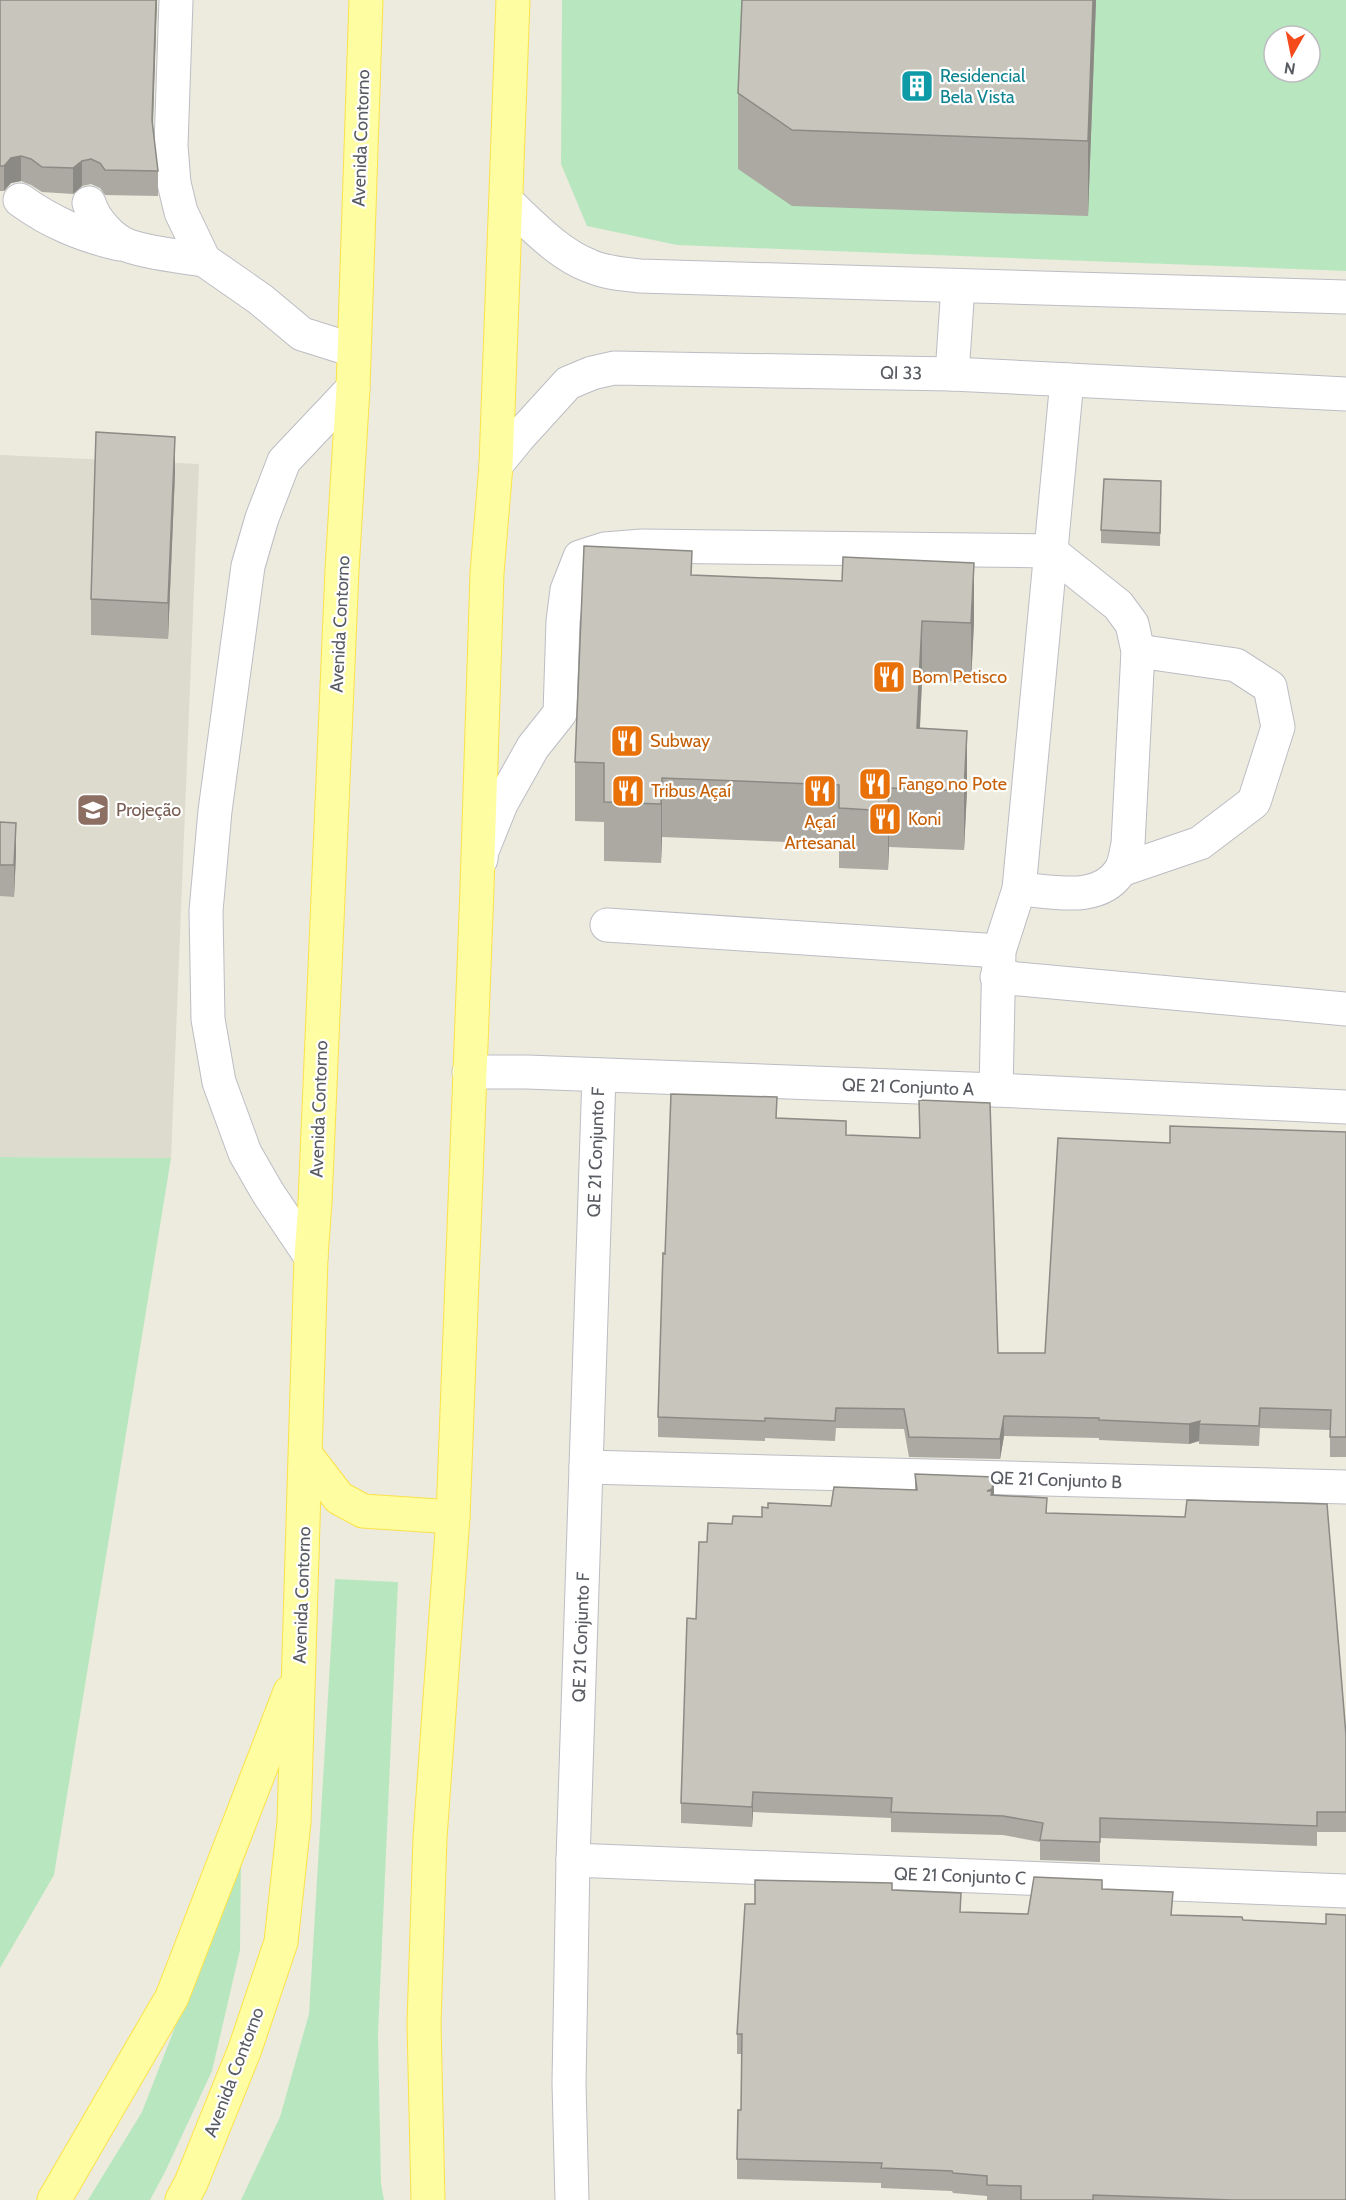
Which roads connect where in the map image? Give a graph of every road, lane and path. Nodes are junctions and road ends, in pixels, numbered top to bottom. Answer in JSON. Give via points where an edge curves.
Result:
{"nodes":[{"id":1,"x":176,"y":0,"type":"edge"},
{"id":2,"x":366,"y":0,"type":"edge"},
{"id":3,"x":513,"y":0,"type":"edge"},
{"id":4,"x":20,"y":200,"type":"dead end"},
{"id":5,"x":506,"y":201,"type":"junction"},
{"id":6,"x":89,"y":202,"type":"dead end"},
{"id":7,"x":128,"y":246,"type":"junction"},
{"id":8,"x":204,"y":260,"type":"junction"},
{"id":9,"x":957,"y":286,"type":"junction"},
{"id":10,"x":1346,"y":297,"type":"edge"},
{"id":11,"x":353,"y":350,"type":"junction"},
{"id":12,"x":952,"y":374,"type":"junction"},
{"id":13,"x":1067,"y":380,"type":"junction"},
{"id":14,"x":353,"y":388,"type":"junction"},
{"id":15,"x":1346,"y":394,"type":"edge"},
{"id":16,"x":496,"y":465,"type":"junction"},
{"id":17,"x":1050,"y":551,"type":"junction"},
{"id":18,"x":1138,"y":651,"type":"junction"},
{"id":19,"x":1121,"y":870,"type":"junction"},
{"id":20,"x":477,"y":888,"type":"junction"},
{"id":21,"x":1019,"y":889,"type":"junction"},
{"id":22,"x":607,"y":925,"type":"dead end"},
{"id":23,"x":998,"y":964,"type":"junction"},
{"id":24,"x":1346,"y":1009,"type":"edge"},
{"id":25,"x":469,"y":1072,"type":"junction"},
{"id":26,"x":599,"y":1075,"type":"junction"},
{"id":27,"x":996,"y":1090,"type":"junction"},
{"id":28,"x":1346,"y":1107,"type":"edge"},
{"id":29,"x":311,"y":1257,"type":"junction"},
{"id":30,"x":306,"y":1455,"type":"junction"},
{"id":31,"x":586,"y":1467,"type":"junction"},
{"id":32,"x":1346,"y":1488,"type":"edge"},
{"id":33,"x":453,"y":1517,"type":"junction"},
{"id":34,"x":300,"y":1668,"type":"junction"},
{"id":35,"x":573,"y":1860,"type":"junction"},
{"id":36,"x":1346,"y":1892,"type":"edge"},
{"id":37,"x":54,"y":2200,"type":"edge"},
{"id":38,"x":182,"y":2200,"type":"edge"},
{"id":39,"x":428,"y":2200,"type":"edge"},
{"id":40,"x":572,"y":2200,"type":"edge"}],
"edges":[{"from":1,"to":8,"type":"street","via":[[171,146],[174,183],[182,212]]},
{"from":2,"to":11,"type":"main road","name":"Avenida Contorno"},
{"from":3,"to":5,"type":"main road"},
{"from":4,"to":7,"type":"street","via":[[48,220]]},
{"from":5,"to":9,"type":"street","via":[[562,250],[588,266],[609,272]]},
{"from":5,"to":16,"type":"main road"},
{"from":6,"to":7,"type":"street","via":[[100,226]]},
{"from":7,"to":8,"type":"street"},
{"from":8,"to":11,"type":"street","via":[[302,334]]},
{"from":9,"to":10,"type":"street"},
{"from":9,"to":12,"type":"street"},
{"from":11,"to":14,"type":"main road","name":"Avenida Contorno"},
{"from":12,"to":13,"type":"street","name":"QI 33"},
{"from":12,"to":16,"type":"street","name":"QI 33","via":[[640,368],[592,372],[568,383]]},
{"from":13,"to":15,"type":"street","name":"QI 33"},
{"from":13,"to":17,"type":"street"},
{"from":14,"to":29,"type":"main road","name":"Avenida Contorno"},
{"from":14,"to":29,"type":"street","via":[[284,461],[248,566],[215,811],[206,910],[208,1018],[219,1082],[245,1153]]},
{"from":16,"to":20,"type":"main road","via":[[487,573]]},
{"from":17,"to":18,"type":"street","via":[[1118,605],[1132,624]]},
{"from":17,"to":20,"type":"street","via":[[642,546],[605,549],[580,557],[567,590],[563,621],[560,713],[533,747],[501,804],[482,851]]},
{"from":17,"to":21,"type":"street"},
{"from":18,"to":19,"type":"street","via":[[1128,844]]},
{"from":18,"to":19,"type":"street","via":[[1236,665],[1270,687],[1278,727],[1254,802],[1200,843]]},
{"from":19,"to":21,"type":"street","via":[[1108,885],[1086,893]]},
{"from":20,"to":25,"type":"main road"},
{"from":21,"to":23,"type":"street"},
{"from":22,"to":23,"type":"street"},
{"from":23,"to":24,"type":"street"},
{"from":23,"to":27,"type":"street"},
{"from":25,"to":26,"type":"street","name":"QE 21 Conjunto A"},
{"from":25,"to":33,"type":"main road"},
{"from":26,"to":27,"type":"street","name":"QE 21 Conjunto A"},
{"from":26,"to":31,"type":"street","name":"QE 21 Conjunto F"},
{"from":27,"to":28,"type":"street","name":"QE 21 Conjunto A"},
{"from":29,"to":30,"type":"main road","name":"Avenida Contorno"},
{"from":30,"to":33,"type":"main road","via":[[339,1498],[363,1511]]},
{"from":30,"to":34,"type":"main road","name":"Avenida Contorno"},
{"from":31,"to":32,"type":"street","name":"QE 21 Conjunto B"},
{"from":31,"to":35,"type":"street","name":"QE 21 Conjunto F"},
{"from":33,"to":39,"type":"main road","via":[[430,1838],[424,2022]]},
{"from":34,"to":37,"type":"main road","via":[[172,1997]]},
{"from":34,"to":38,"type":"main road","name":"Avenida Contorno","via":[[294,1822],[281,1942],[245,2049]]},
{"from":35,"to":36,"type":"street","name":"QE 21 Conjunto C"},
{"from":35,"to":40,"type":"street","name":"QE 21 Conjunto F","via":[[569,2083]]}]}
